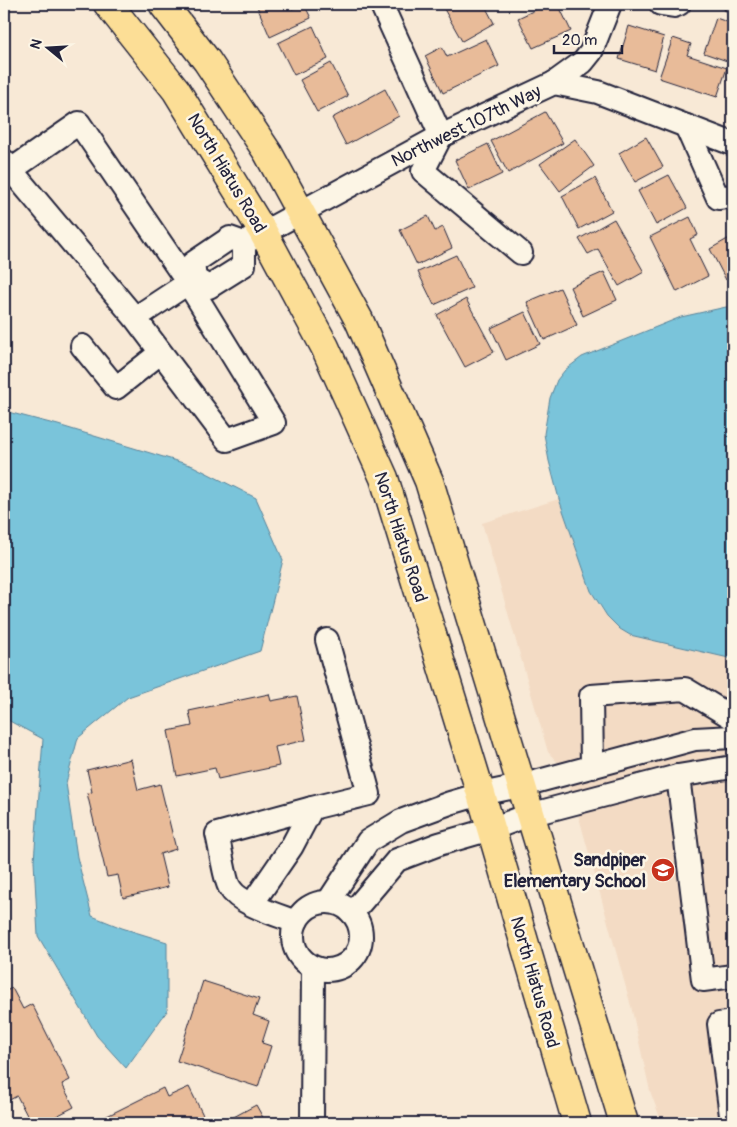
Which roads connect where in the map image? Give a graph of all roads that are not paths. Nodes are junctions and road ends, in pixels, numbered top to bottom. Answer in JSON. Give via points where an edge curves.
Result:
{"nodes":[{"id":1,"x":108,"y":4,"type":"edge"},
{"id":2,"x":163,"y":4,"type":"edge"},
{"id":3,"x":610,"y":4,"type":"edge"},
{"id":4,"x":661,"y":4,"type":"edge"},
{"id":5,"x":679,"y":4,"type":"edge"},
{"id":6,"x":383,"y":8,"type":"dead end"},
{"id":7,"x":554,"y":83,"type":"junction"},
{"id":8,"x":686,"y":126,"type":"junction"},
{"id":9,"x":441,"y":136,"type":"junction"},
{"id":10,"x":733,"y":144,"type":"edge"},
{"id":11,"x":8,"y":166,"type":"edge"},
{"id":12,"x":733,"y":196,"type":"edge"},
{"id":13,"x":300,"y":212,"type":"junction"},
{"id":14,"x":254,"y":237,"type":"junction"},
{"id":15,"x":521,"y":253,"type":"dead end"},
{"id":16,"x":192,"y":281,"type":"junction"},
{"id":17,"x":135,"y":318,"type":"junction"},
{"id":18,"x":82,"y":346,"type":"dead end"},
{"id":19,"x":160,"y":353,"type":"junction"},
{"id":20,"x":327,"y":640,"type":"dead end"},
{"id":21,"x":733,"y":718,"type":"edge"},
{"id":22,"x":733,"y":737,"type":"edge"},
{"id":23,"x":592,"y":767,"type":"junction"},
{"id":24,"x":733,"y":767,"type":"edge"},
{"id":25,"x":678,"y":776,"type":"junction"},
{"id":26,"x":520,"y":786,"type":"junction"},
{"id":27,"x":481,"y":794,"type":"junction"},
{"id":28,"x":312,"y":808,"type":"junction"},
{"id":29,"x":529,"y":814,"type":"junction"},
{"id":30,"x":490,"y":829,"type":"junction"},
{"id":31,"x":368,"y":841,"type":"junction"},
{"id":32,"x":388,"y":870,"type":"junction"},
{"id":33,"x":328,"y":902,"type":"junction"},
{"id":34,"x":252,"y":904,"type":"junction"},
{"id":35,"x":352,"y":913,"type":"junction"},
{"id":36,"x":296,"y":922,"type":"junction"},
{"id":37,"x":313,"y":968,"type":"junction"},
{"id":38,"x":733,"y":976,"type":"edge"},
{"id":39,"x":733,"y":1022,"type":"edge"},
{"id":40,"x":312,"y":1123,"type":"edge"},
{"id":41,"x":577,"y":1123,"type":"edge"},
{"id":42,"x":624,"y":1123,"type":"edge"},
{"id":43,"x":732,"y":1123,"type":"edge"}],
"edges":[{"from":1,"to":14,"type":"main road","name":"North Hiatus Road","via":[[176,90]]},
{"from":2,"to":13,"type":"main road","via":[[207,61],[268,153]]},
{"from":3,"to":7,"type":"street","via":[[591,52],[583,62]]},
{"from":4,"to":5,"type":"street"},
{"from":6,"to":9,"type":"street"},
{"from":7,"to":8,"type":"street","name":"Northwest 107th Way","via":[[598,92]]},
{"from":7,"to":9,"type":"street","name":"Northwest 107th Way"},
{"from":8,"to":10,"type":"street","name":"Northwest 107th Way"},
{"from":8,"to":12,"type":"street","via":[[718,198]]},
{"from":9,"to":13,"type":"street","name":"Northwest 107th Way"},
{"from":9,"to":15,"type":"street","via":[[423,171]]},
{"from":11,"to":16,"type":"street","via":[[79,122]]},
{"from":11,"to":17,"type":"street"},
{"from":13,"to":14,"type":"street","name":"Northwest 107th Way"},
{"from":13,"to":26,"type":"main road","via":[[359,320],[429,481]]},
{"from":14,"to":16,"type":"street","via":[[230,238],[193,263]]},
{"from":14,"to":16,"type":"street","via":[[244,265],[209,287]]},
{"from":14,"to":27,"type":"main road","name":"North Hiatus Road","via":[[325,347],[384,478]]},
{"from":16,"to":17,"type":"street"},
{"from":16,"to":19,"type":"street","via":[[274,423],[227,440]]},
{"from":17,"to":19,"type":"street"},
{"from":18,"to":19,"type":"street","via":[[116,388]]},
{"from":20,"to":28,"type":"street","via":[[369,794]]},
{"from":21,"to":23,"type":"street","via":[[685,689],[591,696]]},
{"from":22,"to":23,"type":"street","via":[[695,740]]},
{"from":23,"to":26,"type":"street"},
{"from":24,"to":25,"type":"street"},
{"from":25,"to":29,"type":"street"},
{"from":25,"to":38,"type":"street","via":[[703,980]]},
{"from":26,"to":27,"type":"street"},
{"from":26,"to":29,"type":"main road"},
{"from":27,"to":30,"type":"main road","name":"North Hiatus Road"},
{"from":27,"to":31,"type":"street","via":[[401,821]]},
{"from":28,"to":34,"type":"street","via":[[292,846]]},
{"from":28,"to":34,"type":"street","via":[[217,834],[229,888],[239,899]]},
{"from":29,"to":30,"type":"street"},
{"from":29,"to":42,"type":"main road"},
{"from":30,"to":32,"type":"street","via":[[397,860]]},
{"from":30,"to":41,"type":"main road","name":"North Hiatus Road"},
{"from":31,"to":32,"type":"street"},
{"from":31,"to":33,"type":"street"},
{"from":32,"to":35,"type":"street"},
{"from":33,"to":35,"type":"street","via":[[341,905]]},
{"from":33,"to":36,"type":"street","via":[[315,904],[303,911]]},
{"from":34,"to":36,"type":"street"},
{"from":35,"to":37,"type":"street","via":[[359,924],[358,950],[339,968]]},
{"from":36,"to":37,"type":"street","via":[[293,935],[295,949]]},
{"from":37,"to":40,"type":"street"},
{"from":39,"to":43,"type":"street","via":[[719,1024]]}]}
